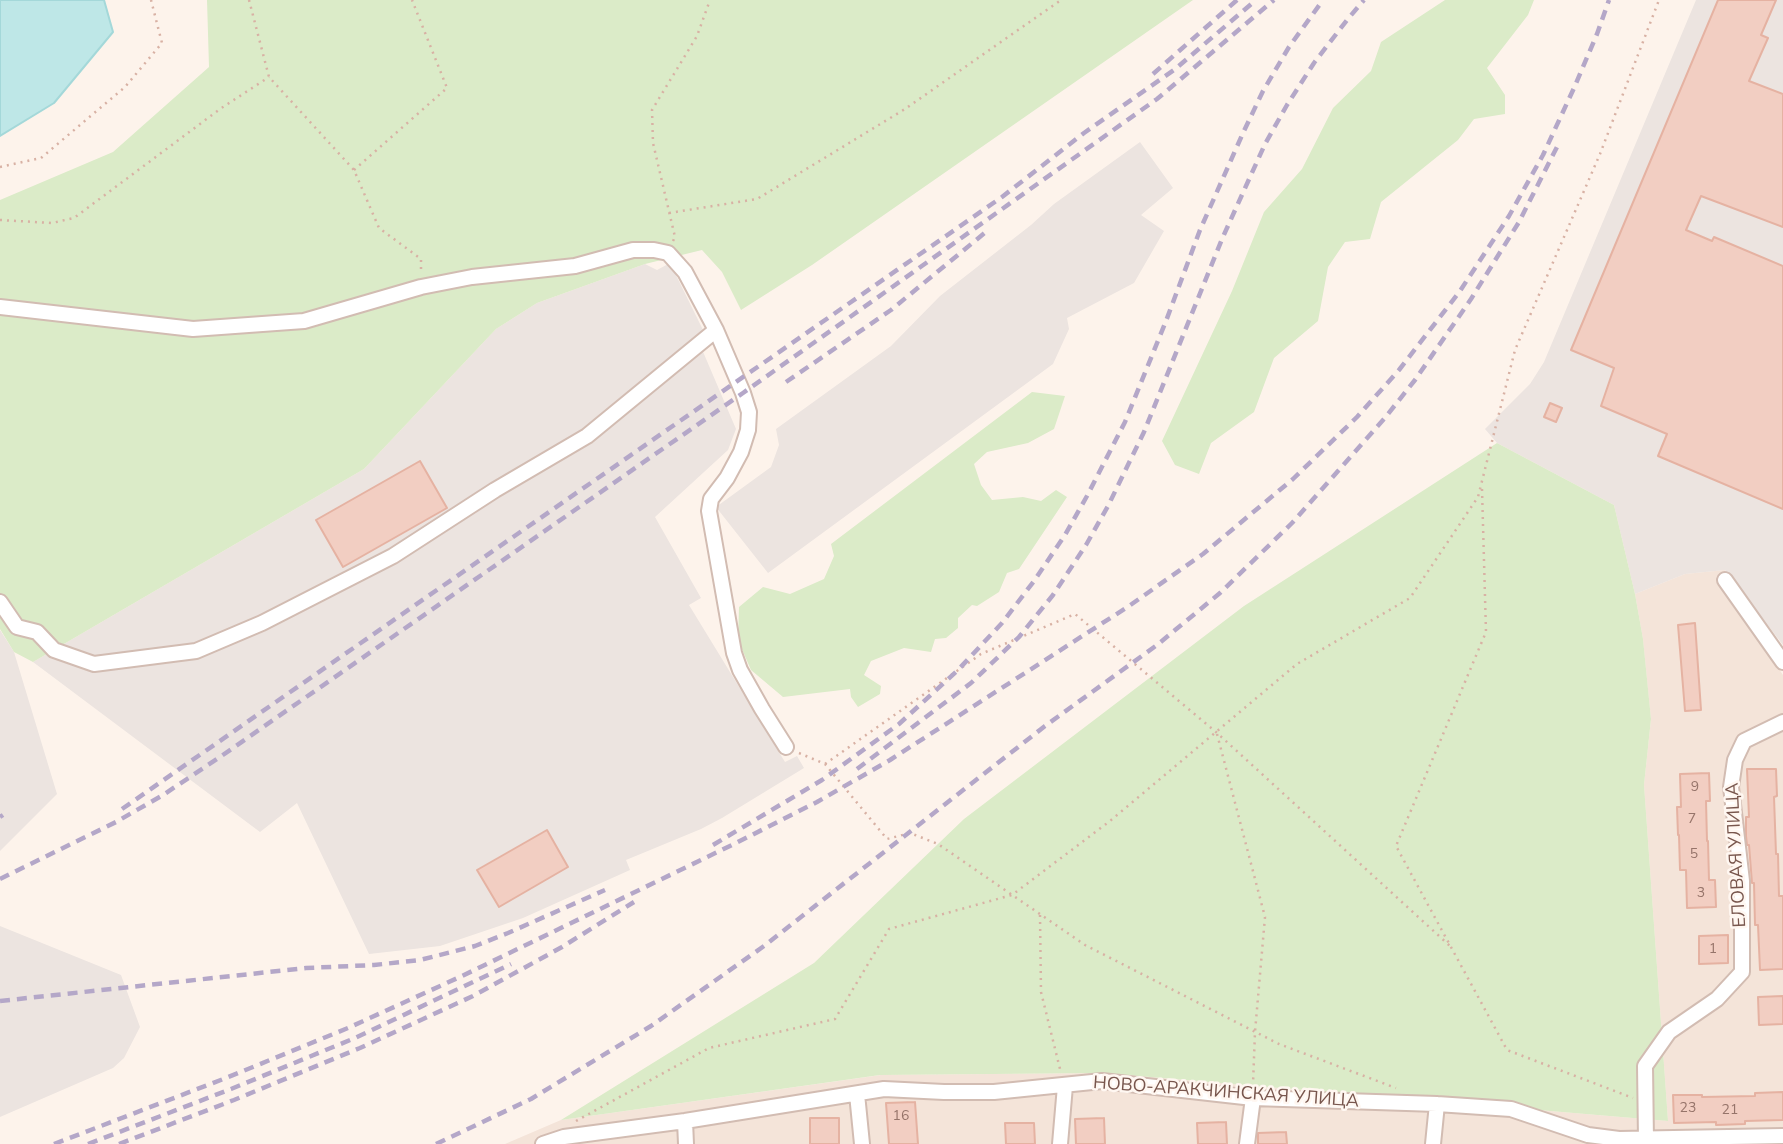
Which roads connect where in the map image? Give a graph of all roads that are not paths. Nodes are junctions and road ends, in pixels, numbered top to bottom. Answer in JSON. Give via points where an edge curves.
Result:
{"nodes":[{"id":1,"x":0,"y":307,"type":"edge"},
{"id":2,"x":716,"y":330,"type":"junction"},
{"id":3,"x":1725,"y":580,"type":"dead end"},
{"id":4,"x":0,"y":602,"type":"edge"},
{"id":5,"x":1783,"y":662,"type":"edge"},
{"id":6,"x":1783,"y":722,"type":"edge"},
{"id":7,"x":786,"y":747,"type":"road end"},
{"id":8,"x":1065,"y":1086,"type":"junction"},
{"id":9,"x":857,"y":1094,"type":"junction"},
{"id":10,"x":1253,"y":1098,"type":"junction"},
{"id":11,"x":1437,"y":1104,"type":"junction"},
{"id":12,"x":685,"y":1121,"type":"junction"},
{"id":13,"x":1783,"y":1136,"type":"edge"},
{"id":14,"x":1646,"y":1140,"type":"junction"},
{"id":15,"x":1619,"y":1142,"type":"edge"},
{"id":16,"x":543,"y":1144,"type":"edge"},
{"id":17,"x":686,"y":1144,"type":"edge"},
{"id":18,"x":862,"y":1144,"type":"edge"},
{"id":19,"x":1060,"y":1144,"type":"edge"},
{"id":20,"x":1247,"y":1144,"type":"edge"},
{"id":21,"x":1433,"y":1144,"type":"edge"}],
"edges":[{"from":1,"to":2,"type":"street","via":[[193,329],[304,321],[421,287],[654,250],[668,253],[685,272]]},
{"from":2,"to":4,"type":"street","via":[[587,436],[393,556],[196,651],[94,664],[54,650],[37,632],[17,627]]},
{"from":2,"to":7,"type":"street","via":[[749,412],[741,452],[711,499],[709,511],[723,596],[740,670]]},
{"from":3,"to":5,"type":"street"},
{"from":6,"to":14,"type":"street","name":"ЕЛОВАЯ УЛИЦА","via":[[1744,741],[1735,760],[1731,787],[1742,881],[1742,972],[1717,999],[1669,1032],[1645,1066]]},
{"from":8,"to":9,"type":"street","name":"НОВО-АРАКЧИНСКАЯ УЛИЦА","via":[[994,1092],[884,1089]]},
{"from":8,"to":10,"type":"street","name":"НОВО-АРАКЧИНСКАЯ УЛИЦА","via":[[1102,1082]]},
{"from":8,"to":19,"type":"street"},
{"from":9,"to":12,"type":"street","name":"НОВО-АРАКЧИНСКАЯ УЛИЦА"},
{"from":9,"to":18,"type":"street"},
{"from":10,"to":11,"type":"street","name":"НОВО-АРАКЧИНСКАЯ УЛИЦА"},
{"from":10,"to":20,"type":"street"},
{"from":11,"to":15,"type":"street","name":"НОВО-АРАКЧИНСКАЯ УЛИЦА","via":[[1510,1109]]},
{"from":11,"to":21,"type":"street"},
{"from":12,"to":16,"type":"street","name":"НОВО-АРАКЧИНСКАЯ УЛИЦА"},
{"from":12,"to":17,"type":"street"},
{"from":13,"to":14,"type":"street","name":"НОВО-АРАКЧИНСКАЯ УЛИЦА"},
{"from":14,"to":15,"type":"street","name":"НОВО-АРАКЧИНСКАЯ УЛИЦА"}]}
